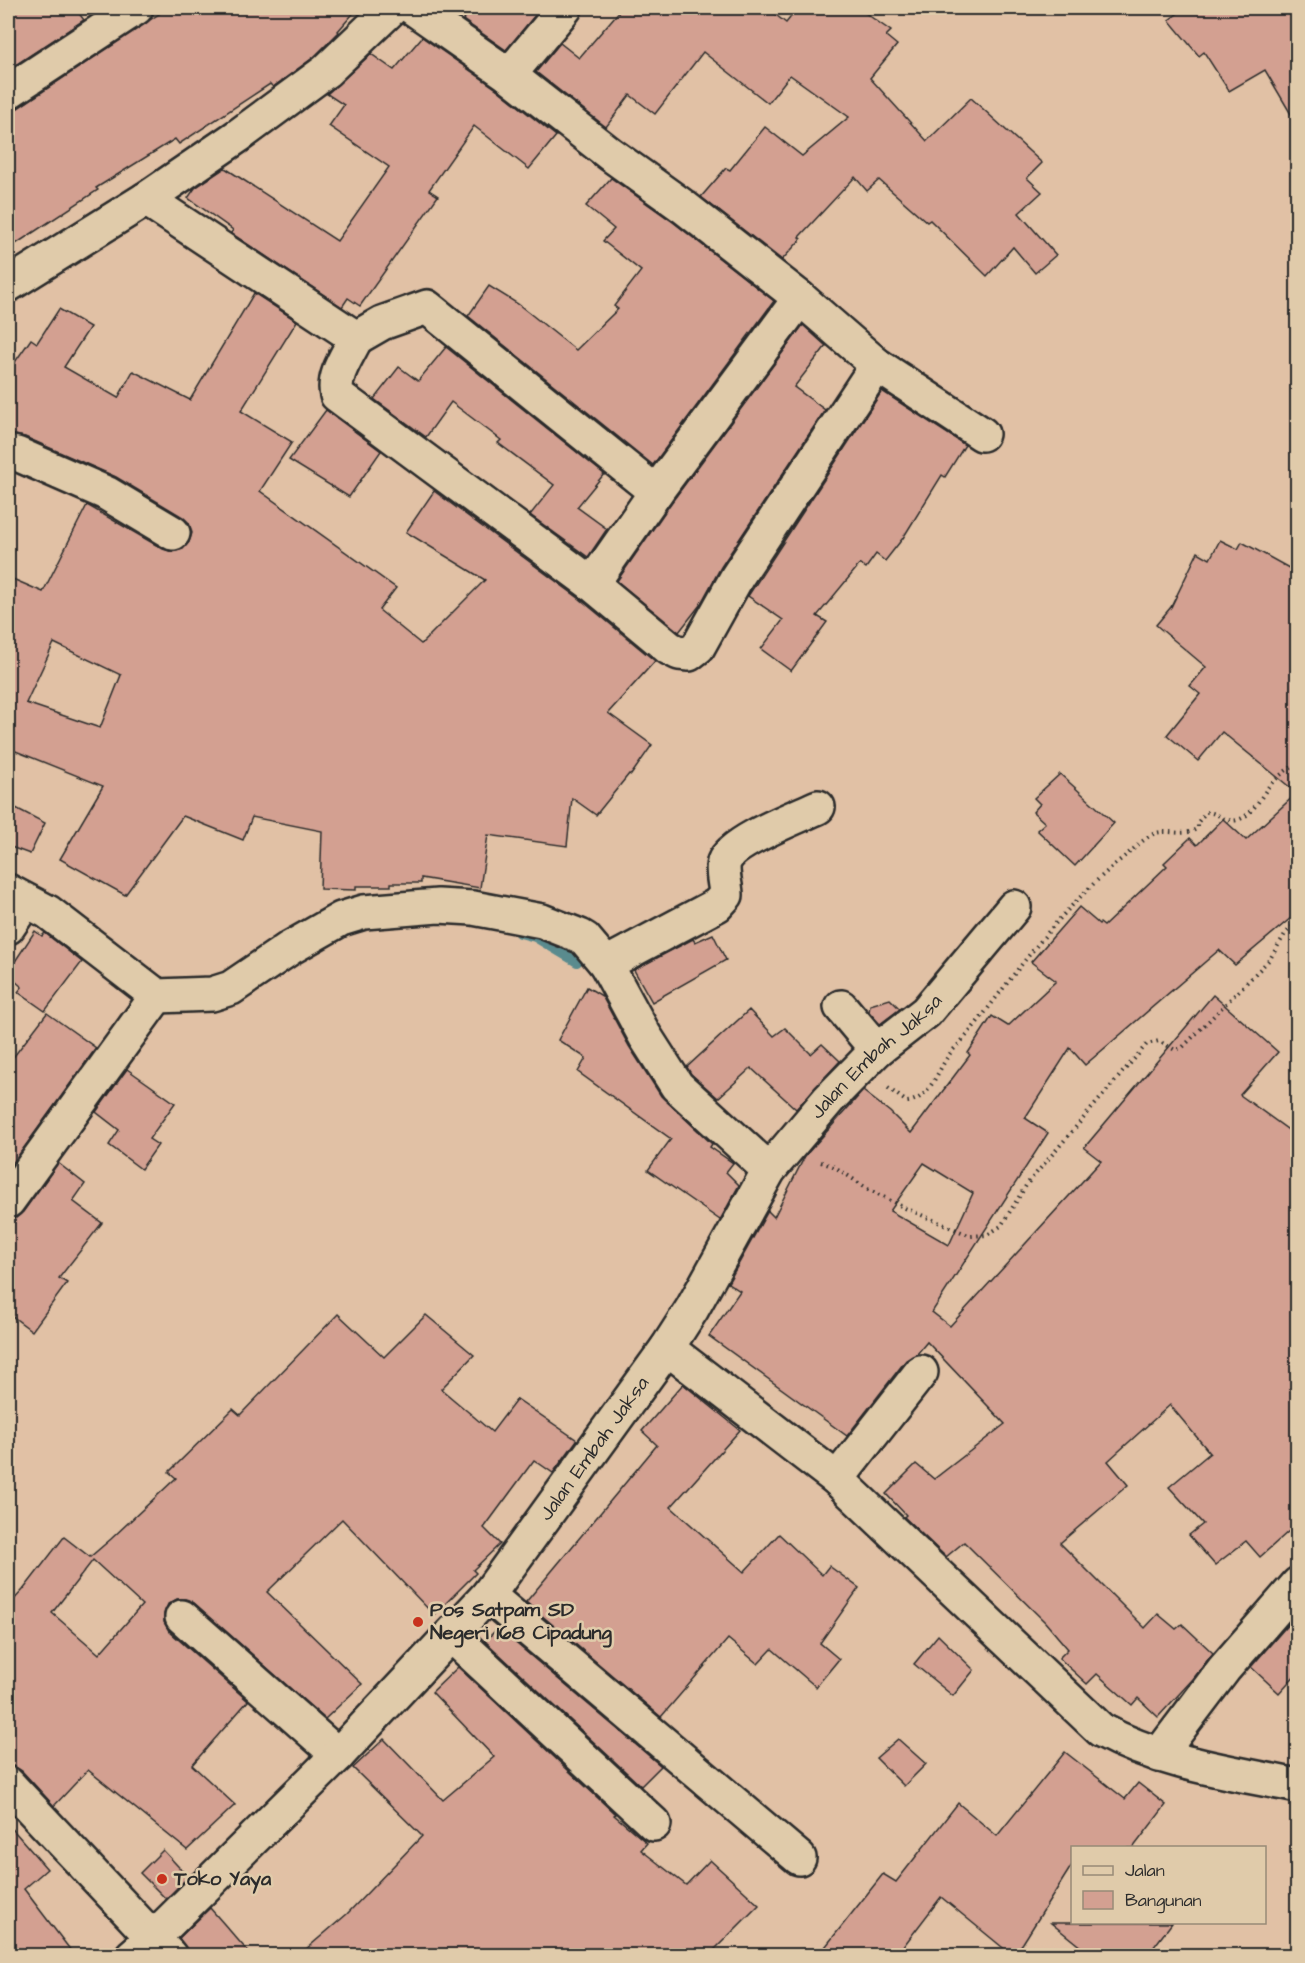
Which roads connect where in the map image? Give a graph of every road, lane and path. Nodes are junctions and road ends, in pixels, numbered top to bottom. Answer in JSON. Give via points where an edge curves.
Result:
{"nodes":[{"id":1,"x":136,"y":8,"type":"edge"},
{"id":2,"x":392,"y":8,"type":"edge"},
{"id":3,"x":413,"y":8,"type":"edge"},
{"id":4,"x":565,"y":8,"type":"edge"},
{"id":5,"x":509,"y":75,"type":"junction"},
{"id":6,"x":8,"y":92,"type":"edge"},
{"id":7,"x":146,"y":200,"type":"junction"},
{"id":8,"x":8,"y":285,"type":"edge"},
{"id":9,"x":800,"y":298,"type":"junction"},
{"id":10,"x":356,"y":338,"type":"junction"},
{"id":11,"x":878,"y":365,"type":"junction"},
{"id":12,"x":982,"y":434,"type":"dead end"},
{"id":13,"x":8,"y":452,"type":"edge"},
{"id":14,"x":656,"y":492,"type":"junction"},
{"id":15,"x":173,"y":533,"type":"dead end"},
{"id":16,"x":592,"y":584,"type":"junction"},
{"id":17,"x":1298,"y":762,"type":"edge"},
{"id":18,"x":818,"y":807,"type":"dead end"},
{"id":19,"x":14,"y":906,"type":"edge"},
{"id":20,"x":1014,"y":907,"type":"dead end"},
{"id":21,"x":1298,"y":921,"type":"edge"},
{"id":22,"x":606,"y":964,"type":"junction"},
{"id":23,"x":157,"y":996,"type":"junction"},
{"id":24,"x":841,"y":1007,"type":"dead end"},
{"id":25,"x":867,"y":1060,"type":"junction"},
{"id":26,"x":778,"y":1159,"type":"junction"},
{"id":27,"x":8,"y":1201,"type":"edge"},
{"id":28,"x":667,"y":1348,"type":"junction"},
{"id":29,"x":921,"y":1372,"type":"dead end"},
{"id":30,"x":837,"y":1479,"type":"junction"},
{"id":31,"x":1298,"y":1584,"type":"edge"},
{"id":32,"x":488,"y":1595,"type":"junction"},
{"id":33,"x":182,"y":1617,"type":"dead end"},
{"id":34,"x":451,"y":1635,"type":"junction"},
{"id":35,"x":338,"y":1755,"type":"junction"},
{"id":36,"x":1159,"y":1755,"type":"junction"},
{"id":37,"x":8,"y":1784,"type":"edge"},
{"id":38,"x":1298,"y":1786,"type":"edge"},
{"id":39,"x":654,"y":1824,"type":"dead end"},
{"id":40,"x":799,"y":1858,"type":"dead end"},
{"id":41,"x":152,"y":1949,"type":"edge"}],
"edges":[{"from":1,"to":6,"type":"street"},
{"from":2,"to":7,"type":"street","via":[[326,71]]},
{"from":3,"to":5,"type":"street"},
{"from":4,"to":5,"type":"street"},
{"from":5,"to":9,"type":"street"},
{"from":7,"to":8,"type":"street"},
{"from":7,"to":10,"type":"street"},
{"from":9,"to":11,"type":"street"},
{"from":9,"to":14,"type":"street"},
{"from":10,"to":14,"type":"street","via":[[382,323],[427,307]]},
{"from":10,"to":16,"type":"street","via":[[337,378],[337,395]]},
{"from":11,"to":12,"type":"street"},
{"from":11,"to":16,"type":"street","via":[[690,654],[669,648]]},
{"from":13,"to":15,"type":"street","via":[[106,493]]},
{"from":14,"to":16,"type":"street"},
{"from":17,"to":25,"type":"path","via":[[1270,785],[1244,817],[1230,820],[1206,812],[1198,828],[1184,834],[1151,835],[1101,875],[1069,907],[948,1055],[920,1098],[907,1102],[894,1095]]},
{"from":18,"to":22,"type":"street","via":[[751,838],[729,854],[723,866],[726,896],[717,904]]},
{"from":19,"to":23,"type":"street","via":[[48,912]]},
{"from":20,"to":25,"type":"street","name":"Jalan Embah Jaksa","via":[[926,1012]]},
{"from":21,"to":26,"type":"path","via":[[1270,959],[1182,1048],[1175,1050],[1159,1041],[1147,1044],[1027,1184],[1001,1226],[987,1235],[971,1236],[905,1208],[835,1167]]},
{"from":22,"to":23,"type":"street","via":[[580,936],[557,926],[473,908],[438,906],[364,912],[341,919],[231,988],[212,994]]},
{"from":22,"to":26,"type":"street","via":[[677,1086]]},
{"from":23,"to":27,"type":"street"},
{"from":24,"to":25,"type":"street"},
{"from":25,"to":26,"type":"street","name":"Jalan Embah Jaksa"},
{"from":26,"to":28,"type":"street","name":"Jalan Embah Jaksa"},
{"from":28,"to":30,"type":"street"},
{"from":28,"to":32,"type":"street","name":"Jalan Embah Jaksa"},
{"from":29,"to":30,"type":"street"},
{"from":30,"to":36,"type":"street","via":[[1095,1725]]},
{"from":31,"to":36,"type":"street","via":[[1224,1669]]},
{"from":32,"to":34,"type":"street","name":"Jalan Embah Jaksa"},
{"from":32,"to":40,"type":"street"},
{"from":33,"to":35,"type":"street"},
{"from":34,"to":35,"type":"street","name":"Jalan Embah Jaksa"},
{"from":34,"to":39,"type":"street"},
{"from":35,"to":41,"type":"street","name":"Jalan Embah Jaksa"},
{"from":36,"to":38,"type":"street"},
{"from":37,"to":41,"type":"street"}]}
